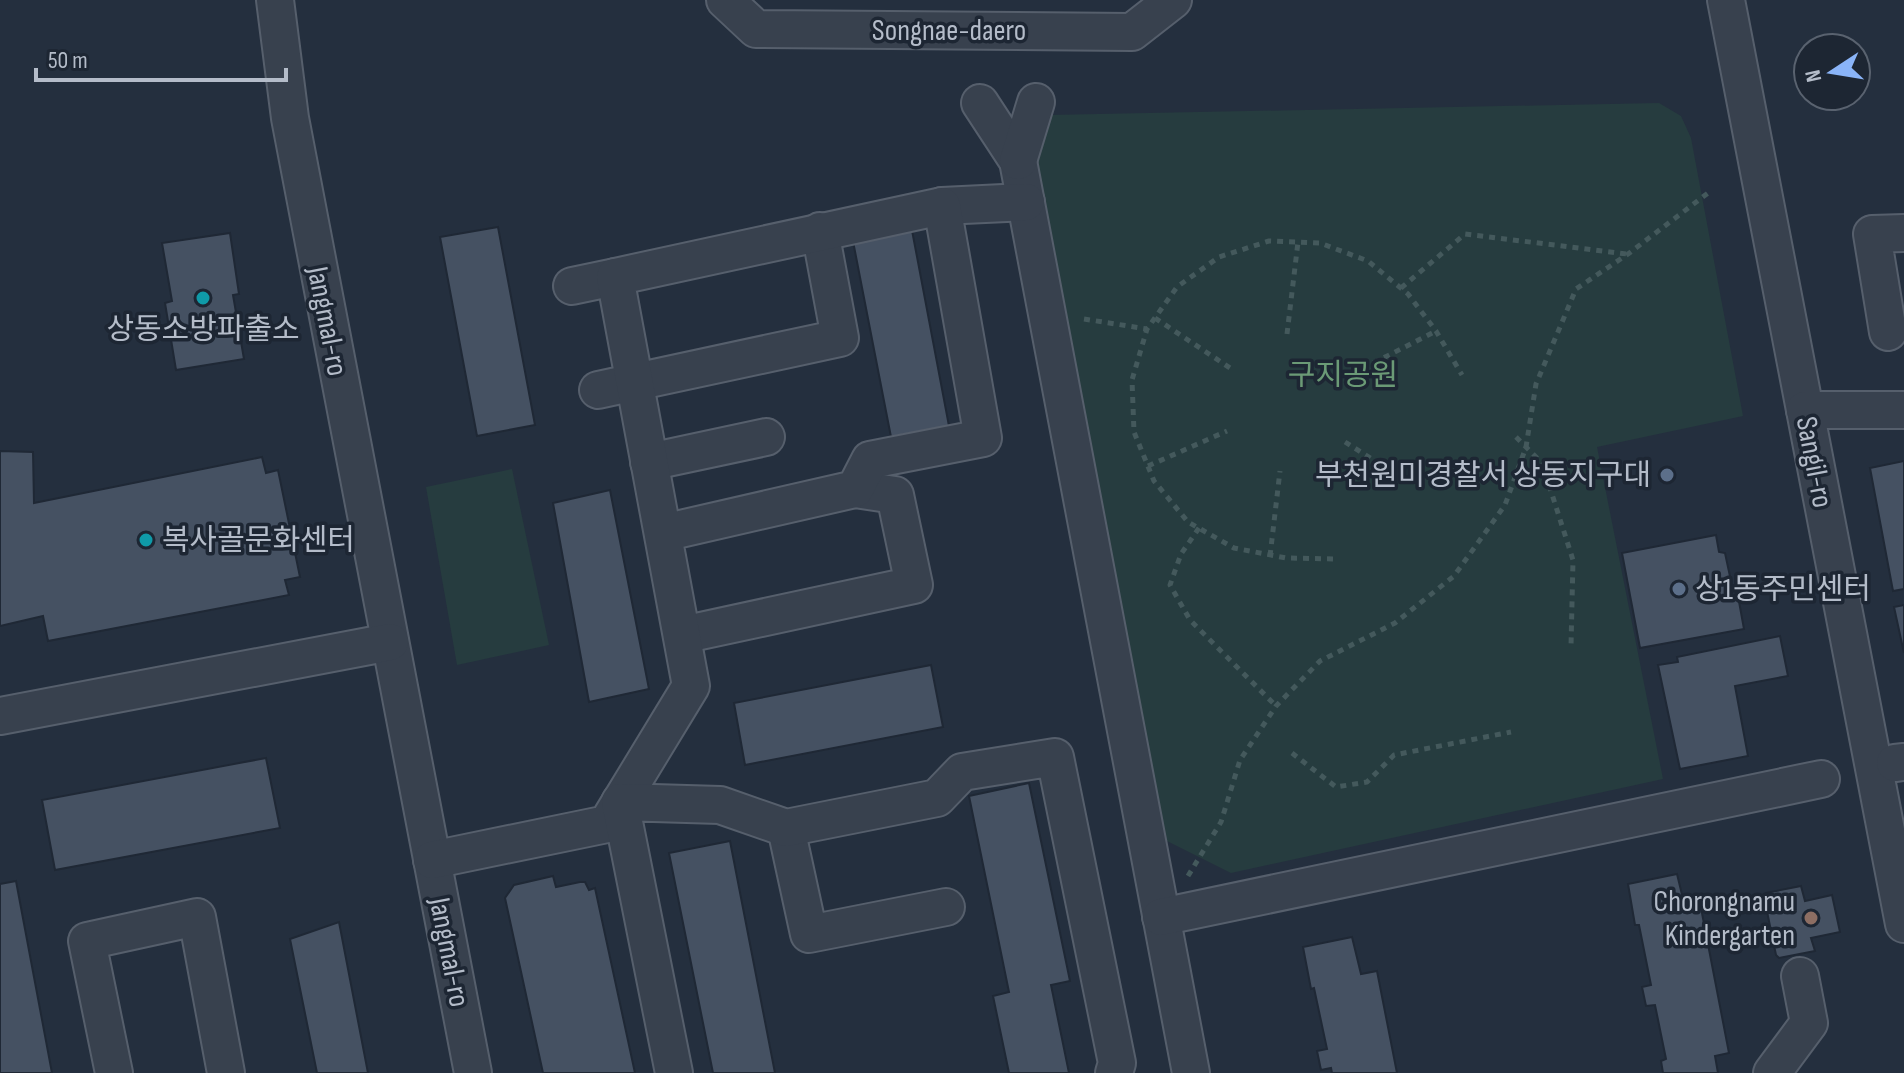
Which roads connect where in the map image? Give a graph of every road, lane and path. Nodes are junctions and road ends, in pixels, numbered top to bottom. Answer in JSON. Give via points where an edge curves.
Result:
{"nodes":[{"id":1,"x":275,"y":0,"type":"edge"},
{"id":2,"x":725,"y":0,"type":"edge"},
{"id":3,"x":1173,"y":0,"type":"edge"},
{"id":4,"x":1726,"y":0,"type":"edge"},
{"id":5,"x":1036,"y":102,"type":"dead end"},
{"id":6,"x":980,"y":103,"type":"dead end"},
{"id":7,"x":1018,"y":161,"type":"junction"},
{"id":8,"x":1708,"y":193,"type":"dead end"},
{"id":9,"x":1026,"y":202,"type":"junction"},
{"id":10,"x":942,"y":206,"type":"junction"},
{"id":11,"x":820,"y":231,"type":"junction"},
{"id":12,"x":1904,"y":233,"type":"edge"},
{"id":13,"x":1298,"y":242,"type":"junction"},
{"id":14,"x":1628,"y":254,"type":"junction"},
{"id":15,"x":615,"y":277,"type":"junction"},
{"id":16,"x":572,"y":286,"type":"dead end"},
{"id":17,"x":1401,"y":288,"type":"junction"},
{"id":18,"x":1047,"y":314,"type":"junction"},
{"id":19,"x":1155,"y":318,"type":"junction"},
{"id":20,"x":1147,"y":329,"type":"junction"},
{"id":21,"x":1436,"y":331,"type":"junction"},
{"id":22,"x":1888,"y":332,"type":"dead end"},
{"id":23,"x":1287,"y":334,"type":"dead end"},
{"id":24,"x":1230,"y":368,"type":"dead end"},
{"id":25,"x":1352,"y":374,"type":"dead end"},
{"id":26,"x":1462,"y":375,"type":"dead end"},
{"id":27,"x":635,"y":382,"type":"junction"},
{"id":28,"x":598,"y":390,"type":"dead end"},
{"id":29,"x":1805,"y":410,"type":"junction"},
{"id":30,"x":1904,"y":410,"type":"edge"},
{"id":31,"x":1227,"y":431,"type":"dead end"},
{"id":32,"x":766,"y":437,"type":"dead end"},
{"id":33,"x":1516,"y":437,"type":"dead end"},
{"id":34,"x":1345,"y":442,"type":"dead end"},
{"id":35,"x":1526,"y":447,"type":"junction"},
{"id":36,"x":649,"y":462,"type":"junction"},
{"id":37,"x":1148,"y":466,"type":"junction"},
{"id":38,"x":1280,"y":471,"type":"dead end"},
{"id":39,"x":1391,"y":471,"type":"dead end"},
{"id":40,"x":855,"y":489,"type":"junction"},
{"id":41,"x":1199,"y":528,"type":"junction"},
{"id":42,"x":663,"y":533,"type":"junction"},
{"id":43,"x":1270,"y":556,"type":"junction"},
{"id":44,"x":1333,"y":559,"type":"dead end"},
{"id":45,"x":682,"y":635,"type":"junction"},
{"id":46,"x":390,"y":642,"type":"junction"},
{"id":47,"x":1571,"y":646,"type":"dead end"},
{"id":48,"x":1276,"y":706,"type":"junction"},
{"id":49,"x":0,"y":716,"type":"edge"},
{"id":50,"x":1511,"y":732,"type":"dead end"},
{"id":51,"x":1292,"y":753,"type":"dead end"},
{"id":52,"x":1821,"y":779,"type":"dead end"},
{"id":53,"x":620,"y":802,"type":"junction"},
{"id":54,"x":786,"y":828,"type":"junction"},
{"id":55,"x":432,"y":860,"type":"junction"},
{"id":56,"x":1193,"y":868,"type":"dead end"},
{"id":57,"x":946,"y":907,"type":"dead end"},
{"id":58,"x":1161,"y":917,"type":"junction"},
{"id":59,"x":1904,"y":924,"type":"edge"},
{"id":60,"x":1800,"y":976,"type":"dead end"},
{"id":61,"x":114,"y":1073,"type":"edge"},
{"id":62,"x":226,"y":1073,"type":"edge"},
{"id":63,"x":473,"y":1073,"type":"edge"},
{"id":64,"x":674,"y":1073,"type":"edge"},
{"id":65,"x":1114,"y":1073,"type":"edge"},
{"id":66,"x":1191,"y":1073,"type":"edge"},
{"id":67,"x":1772,"y":1073,"type":"edge"}],
"edges":[{"from":1,"to":46,"type":"street","name":"Jangmal-ro","via":[[290,118]]},
{"from":2,"to":3,"type":"street","name":"Songnae-daero","via":[[756,29],[1132,32]]},
{"from":4,"to":29,"type":"street","name":"Sangil-ro"},
{"from":5,"to":7,"type":"street"},
{"from":6,"to":7,"type":"street"},
{"from":7,"to":9,"type":"street"},
{"from":8,"to":14,"type":"path"},
{"from":9,"to":10,"type":"street"},
{"from":9,"to":18,"type":"street"},
{"from":10,"to":11,"type":"street"},
{"from":10,"to":40,"type":"street","via":[[983,438],[870,460]]},
{"from":11,"to":15,"type":"street"},
{"from":11,"to":27,"type":"street","via":[[840,338]]},
{"from":12,"to":22,"type":"street","via":[[1872,234]]},
{"from":13,"to":17,"type":"path","via":[[1320,243],[1368,261]]},
{"from":13,"to":19,"type":"path","via":[[1269,241],[1219,257],[1177,287]]},
{"from":13,"to":23,"type":"path"},
{"from":14,"to":17,"type":"path","via":[[1465,234]]},
{"from":14,"to":35,"type":"path","via":[[1576,289],[1536,384]]},
{"from":15,"to":16,"type":"street"},
{"from":15,"to":27,"type":"street"},
{"from":17,"to":21,"type":"path"},
{"from":18,"to":20,"type":"path"},
{"from":18,"to":58,"type":"street"},
{"from":19,"to":20,"type":"path"},
{"from":19,"to":24,"type":"path"},
{"from":20,"to":37,"type":"path","via":[[1132,380],[1134,432]]},
{"from":21,"to":25,"type":"path"},
{"from":21,"to":26,"type":"path"},
{"from":27,"to":28,"type":"street"},
{"from":27,"to":36,"type":"street"},
{"from":29,"to":30,"type":"street"},
{"from":29,"to":59,"type":"street","name":"Sangil-ro"},
{"from":31,"to":37,"type":"path"},
{"from":32,"to":36,"type":"street"},
{"from":33,"to":35,"type":"path"},
{"from":34,"to":39,"type":"path"},
{"from":35,"to":47,"type":"path","via":[[1542,463],[1573,560]]},
{"from":35,"to":48,"type":"path","via":[[1505,505],[1454,576],[1395,623],[1320,661]]},
{"from":36,"to":42,"type":"street"},
{"from":37,"to":41,"type":"path","via":[[1154,481]]},
{"from":38,"to":43,"type":"path"},
{"from":40,"to":42,"type":"street"},
{"from":40,"to":45,"type":"street","via":[[895,495],[914,585]]},
{"from":41,"to":43,"type":"path","via":[[1234,548]]},
{"from":41,"to":48,"type":"path","via":[[1181,554],[1170,585],[1190,620]]},
{"from":42,"to":45,"type":"street"},
{"from":43,"to":44,"type":"path"},
{"from":45,"to":53,"type":"street","via":[[691,686]]},
{"from":46,"to":49,"type":"street"},
{"from":46,"to":55,"type":"street","name":"Jangmal-ro"},
{"from":48,"to":56,"type":"path","via":[[1240,760],[1221,822]]},
{"from":50,"to":51,"type":"path","via":[[1394,755],[1367,782],[1336,787]]},
{"from":52,"to":58,"type":"street"},
{"from":53,"to":54,"type":"street","via":[[720,805]]},
{"from":53,"to":55,"type":"street","via":[[607,824]]},
{"from":53,"to":64,"type":"street"},
{"from":54,"to":57,"type":"street","via":[[809,934]]},
{"from":54,"to":65,"type":"street","via":[[937,798],[962,772],[1055,757],[1117,1063]]},
{"from":55,"to":63,"type":"street","name":"Jangmal-ro"},
{"from":58,"to":66,"type":"street"},
{"from":60,"to":67,"type":"street","via":[[1809,1023]]},
{"from":61,"to":62,"type":"street","via":[[87,941],[197,917]]}]}
